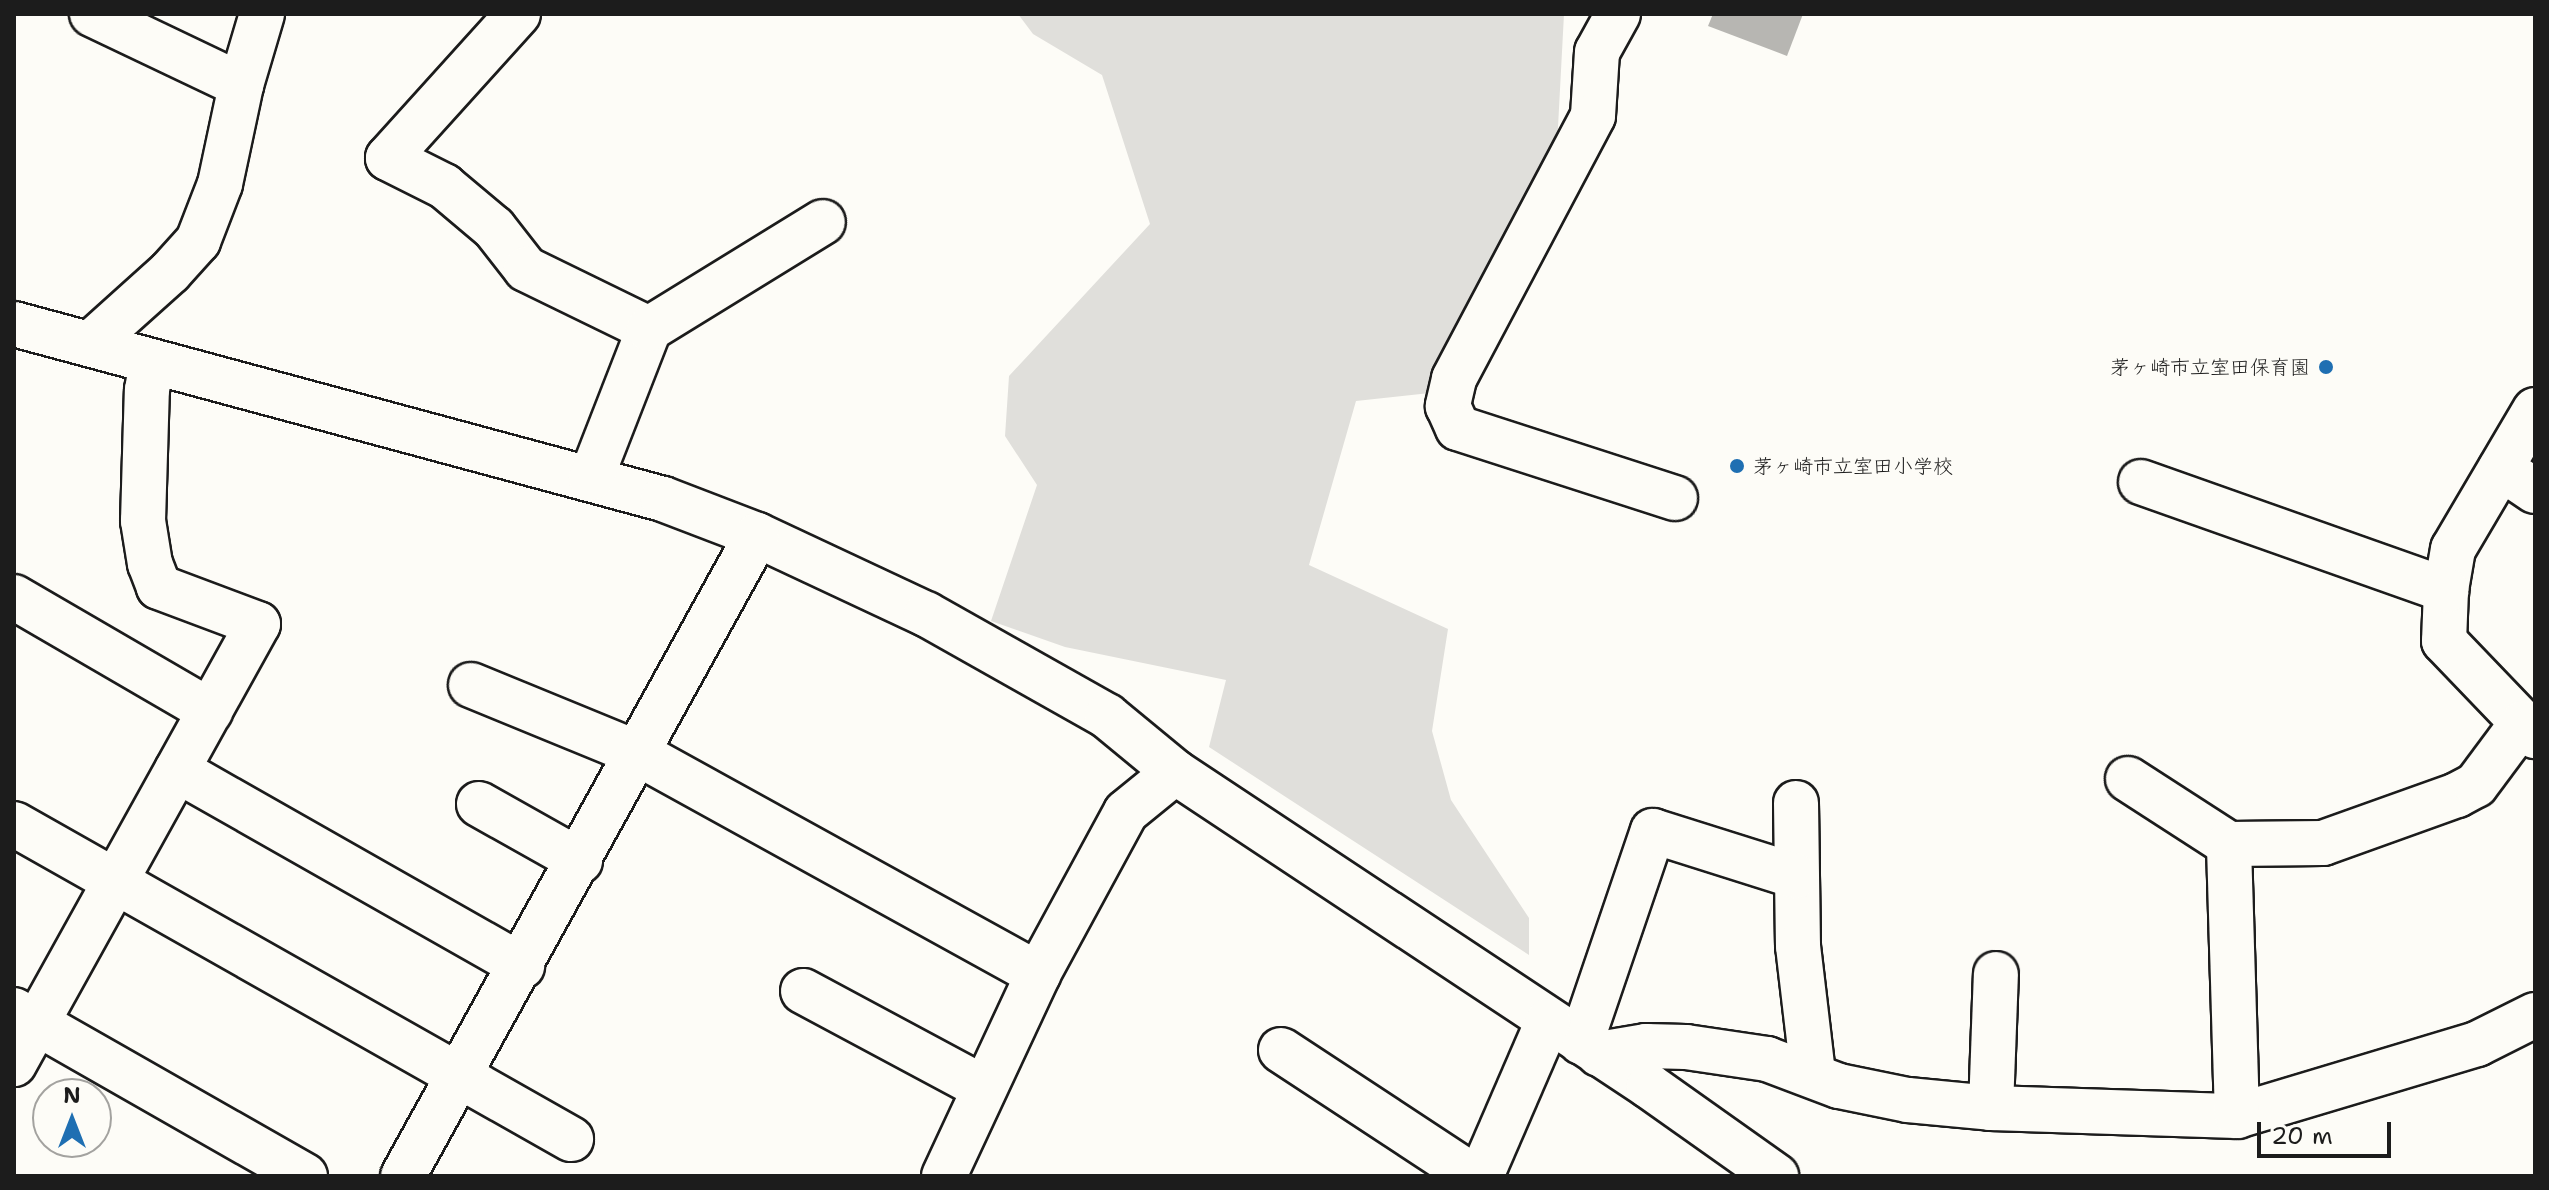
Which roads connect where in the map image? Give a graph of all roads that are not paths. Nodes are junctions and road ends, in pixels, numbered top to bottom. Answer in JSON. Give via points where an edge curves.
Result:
{"nodes":[{"id":1,"x":92,"y":14,"type":"edge"},
{"id":2,"x":262,"y":14,"type":"edge"},
{"id":3,"x":518,"y":14,"type":"edge"},
{"id":4,"x":1618,"y":14,"type":"edge"},
{"id":5,"x":241,"y":85,"type":"junction"},
{"id":6,"x":823,"y":222,"type":"dead end"},
{"id":7,"x":14,"y":324,"type":"edge"},
{"id":8,"x":649,"y":329,"type":"junction"},
{"id":9,"x":91,"y":343,"type":"junction"},
{"id":10,"x":152,"y":361,"type":"junction"},
{"id":11,"x":2535,"y":410,"type":"edge"},
{"id":12,"x":591,"y":478,"type":"junction"},
{"id":13,"x":2518,"y":480,"type":"edge"},
{"id":14,"x":2141,"y":482,"type":"dead end"},
{"id":15,"x":1675,"y":498,"type":"dead end"},
{"id":16,"x":757,"y":535,"type":"junction"},
{"id":17,"x":2446,"y":590,"type":"junction"},
{"id":18,"x":14,"y":597,"type":"edge"},
{"id":19,"x":471,"y":685,"type":"dead end"},
{"id":20,"x":210,"y":711,"type":"junction"},
{"id":21,"x":2528,"y":729,"type":"edge"},
{"id":22,"x":639,"y":754,"type":"junction"},
{"id":23,"x":177,"y":770,"type":"junction"},
{"id":24,"x":1175,"y":772,"type":"junction"},
{"id":25,"x":2128,"y":779,"type":"dead end"},
{"id":26,"x":1796,"y":803,"type":"dead end"},
{"id":27,"x":479,"y":804,"type":"dead end"},
{"id":28,"x":14,"y":824,"type":"edge"},
{"id":29,"x":2229,"y":844,"type":"junction"},
{"id":30,"x":580,"y":861,"type":"junction"},
{"id":31,"x":1796,"y":876,"type":"junction"},
{"id":32,"x":115,"y":881,"type":"junction"},
{"id":33,"x":522,"y":966,"type":"junction"},
{"id":34,"x":1038,"y":974,"type":"junction"},
{"id":35,"x":1996,"y":974,"type":"dead end"},
{"id":36,"x":803,"y":991,"type":"dead end"},
{"id":37,"x":2535,"y":1015,"type":"edge"},
{"id":38,"x":25,"y":1016,"type":"edge"},
{"id":39,"x":1576,"y":1039,"type":"junction"},
{"id":40,"x":1281,"y":1050,"type":"dead end"},
{"id":41,"x":14,"y":1064,"type":"edge"},
{"id":42,"x":1813,"y":1074,"type":"junction"},
{"id":43,"x":460,"y":1076,"type":"junction"},
{"id":44,"x":984,"y":1088,"type":"junction"},
{"id":45,"x":1991,"y":1108,"type":"junction"},
{"id":46,"x":2237,"y":1116,"type":"junction"},
{"id":47,"x":571,"y":1139,"type":"dead end"},
{"id":48,"x":305,"y":1176,"type":"edge"},
{"id":49,"x":403,"y":1176,"type":"edge"},
{"id":50,"x":944,"y":1176,"type":"edge"},
{"id":51,"x":1473,"y":1176,"type":"edge"},
{"id":52,"x":1481,"y":1176,"type":"edge"},
{"id":53,"x":1776,"y":1176,"type":"edge"}],
"edges":[{"from":1,"to":5,"type":"street"},
{"from":2,"to":5,"type":"street"},
{"from":3,"to":8,"type":"street","via":[[388,158],[444,186],[494,228],[526,269]]},
{"from":4,"to":15,"type":"street","via":[[1597,52],[1593,116],[1454,379],[1448,406],[1458,428]]},
{"from":5,"to":9,"type":"street","via":[[220,184],[198,241]]},
{"from":6,"to":8,"type":"street"},
{"from":7,"to":9,"type":"street"},
{"from":8,"to":12,"type":"street"},
{"from":9,"to":10,"type":"street"},
{"from":10,"to":12,"type":"street"},
{"from":10,"to":20,"type":"street","via":[[143,521],[159,587],[258,624]]},
{"from":11,"to":13,"type":"street"},
{"from":12,"to":16,"type":"street"},
{"from":13,"to":17,"type":"street","via":[[2453,549]]},
{"from":14,"to":17,"type":"street"},
{"from":16,"to":22,"type":"street"},
{"from":16,"to":24,"type":"street","via":[[926,614],[1093,708]]},
{"from":17,"to":21,"type":"street","via":[[2444,641]]},
{"from":18,"to":20,"type":"street"},
{"from":19,"to":22,"type":"street"},
{"from":20,"to":23,"type":"street"},
{"from":21,"to":29,"type":"street","via":[[2476,785],[2457,795],[2323,843]]},
{"from":22,"to":30,"type":"street"},
{"from":22,"to":34,"type":"street"},
{"from":23,"to":32,"type":"street"},
{"from":23,"to":33,"type":"street"},
{"from":24,"to":34,"type":"street","via":[[1126,812]]},
{"from":24,"to":39,"type":"street"},
{"from":25,"to":29,"type":"street"},
{"from":26,"to":31,"type":"street"},
{"from":27,"to":30,"type":"street"},
{"from":28,"to":32,"type":"street"},
{"from":29,"to":46,"type":"street"},
{"from":30,"to":33,"type":"street"},
{"from":31,"to":39,"type":"street","via":[[1653,831]]},
{"from":31,"to":42,"type":"street"},
{"from":32,"to":38,"type":"street"},
{"from":32,"to":43,"type":"street"},
{"from":33,"to":43,"type":"street"},
{"from":34,"to":44,"type":"street"},
{"from":35,"to":45,"type":"street"},
{"from":36,"to":44,"type":"street"},
{"from":37,"to":46,"type":"street","via":[[2477,1044]]},
{"from":38,"to":41,"type":"street"},
{"from":38,"to":48,"type":"street"},
{"from":39,"to":42,"type":"street","via":[[1686,1047],[1767,1059]]},
{"from":39,"to":52,"type":"street"},
{"from":39,"to":53,"type":"street"},
{"from":40,"to":51,"type":"street"},
{"from":42,"to":45,"type":"street","via":[[1839,1086],[1908,1100]]},
{"from":43,"to":47,"type":"street"},
{"from":43,"to":49,"type":"street"},
{"from":44,"to":50,"type":"street"},
{"from":45,"to":46,"type":"street"}]}
